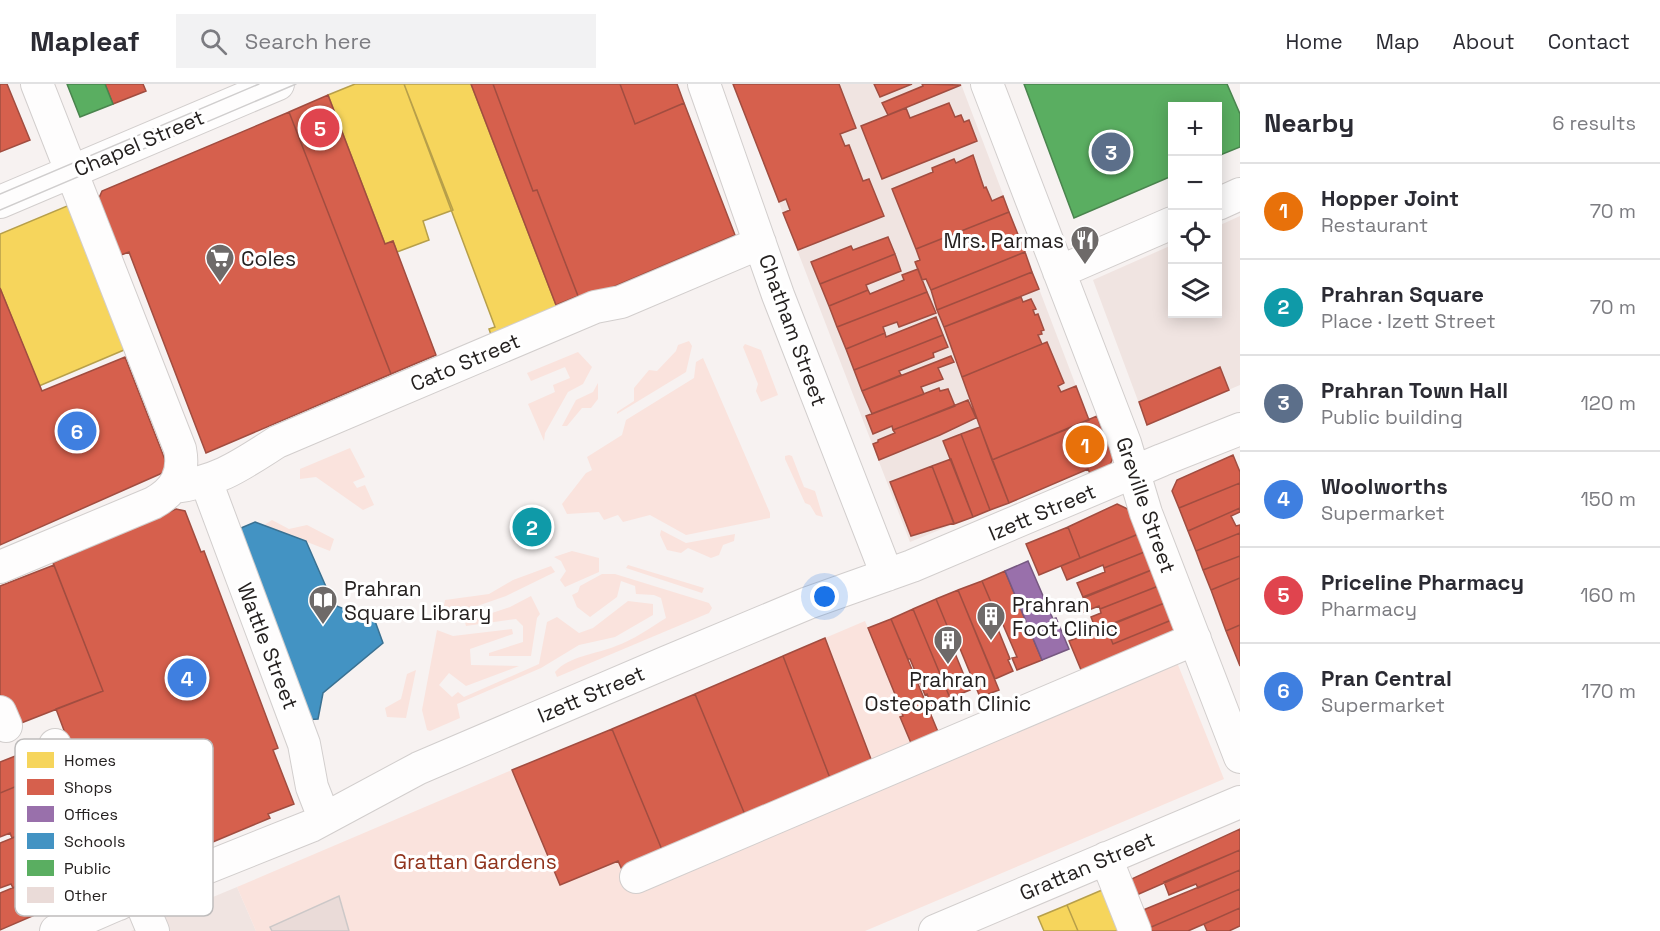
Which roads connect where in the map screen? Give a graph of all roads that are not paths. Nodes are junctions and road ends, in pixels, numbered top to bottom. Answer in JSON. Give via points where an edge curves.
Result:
{"nodes":[{"id":1,"x":37,"y":84,"type":"edge"},
{"id":2,"x":278,"y":84,"type":"edge"},
{"id":3,"x":987,"y":84,"type":"edge"},
{"id":4,"x":706,"y":85,"type":"edge"},
{"id":5,"x":72,"y":171,"type":"junction"},
{"id":6,"x":1240,"y":194,"type":"edge"},
{"id":7,"x":0,"y":202,"type":"edge"},
{"id":8,"x":1222,"y":202,"type":"edge"},
{"id":9,"x":1168,"y":225,"type":"edge"},
{"id":10,"x":760,"y":243,"type":"junction"},
{"id":11,"x":1059,"y":272,"type":"junction"},
{"id":12,"x":1240,"y":429,"type":"edge"},
{"id":13,"x":1134,"y":472,"type":"junction"},
{"id":14,"x":176,"y":482,"type":"junction"},
{"id":15,"x":208,"y":489,"type":"dead end"},
{"id":16,"x":0,"y":567,"type":"edge"},
{"id":17,"x":887,"y":575,"type":"junction"},
{"id":18,"x":1195,"y":639,"type":"junction"},
{"id":19,"x":1240,"y":757,"type":"edge"},
{"id":20,"x":1240,"y":802,"type":"edge"},
{"id":21,"x":320,"y":806,"type":"dead end"},
{"id":22,"x":1106,"y":858,"type":"junction"},
{"id":23,"x":213,"y":866,"type":"edge"},
{"id":24,"x":636,"y":877,"type":"dead end"},
{"id":25,"x":91,"y":916,"type":"edge"},
{"id":26,"x":141,"y":916,"type":"edge"},
{"id":27,"x":56,"y":931,"type":"edge"},
{"id":28,"x":153,"y":931,"type":"edge"},
{"id":29,"x":935,"y":931,"type":"edge"},
{"id":30,"x":1135,"y":931,"type":"edge"}],
"edges":[{"from":1,"to":5,"type":"street"},
{"from":2,"to":5,"type":"street","name":"Chapel Street"},
{"from":3,"to":11,"type":"street","name":"Greville Street"},
{"from":4,"to":10,"type":"street","name":"Chatham Street"},
{"from":5,"to":7,"type":"street","name":"Chapel Street"},
{"from":5,"to":14,"type":"street","via":[[180,449],[182,466]]},
{"from":6,"to":8,"type":"street"},
{"from":9,"to":11,"type":"street"},
{"from":10,"to":14,"type":"street","name":"Cato Street","via":[[621,302],[595,307],[277,442],[236,469],[199,484]]},
{"from":10,"to":17,"type":"street","name":"Chatham Street"},
{"from":11,"to":13,"type":"street","name":"Greville Street"},
{"from":12,"to":13,"type":"street","name":"Izett Street"},
{"from":13,"to":17,"type":"street","name":"Izett Street"},
{"from":13,"to":18,"type":"street","name":"Greville Street"},
{"from":14,"to":16,"type":"street","name":"Cato Street","via":[[153,503]]},
{"from":15,"to":21,"type":"street","name":"Wattle Street","via":[[304,744]]},
{"from":17,"to":23,"type":"street","name":"Izett Street","via":[[808,603],[419,768],[311,826]]},
{"from":18,"to":19,"type":"street","name":"Greville Street"},
{"from":18,"to":24,"type":"street"},
{"from":20,"to":22,"type":"street","name":"Grattan Street"},
{"from":22,"to":29,"type":"street","name":"Grattan Street"},
{"from":22,"to":30,"type":"street"},
{"from":25,"to":27,"type":"street","name":"Izett Street"},
{"from":26,"to":28,"type":"street"}]}
